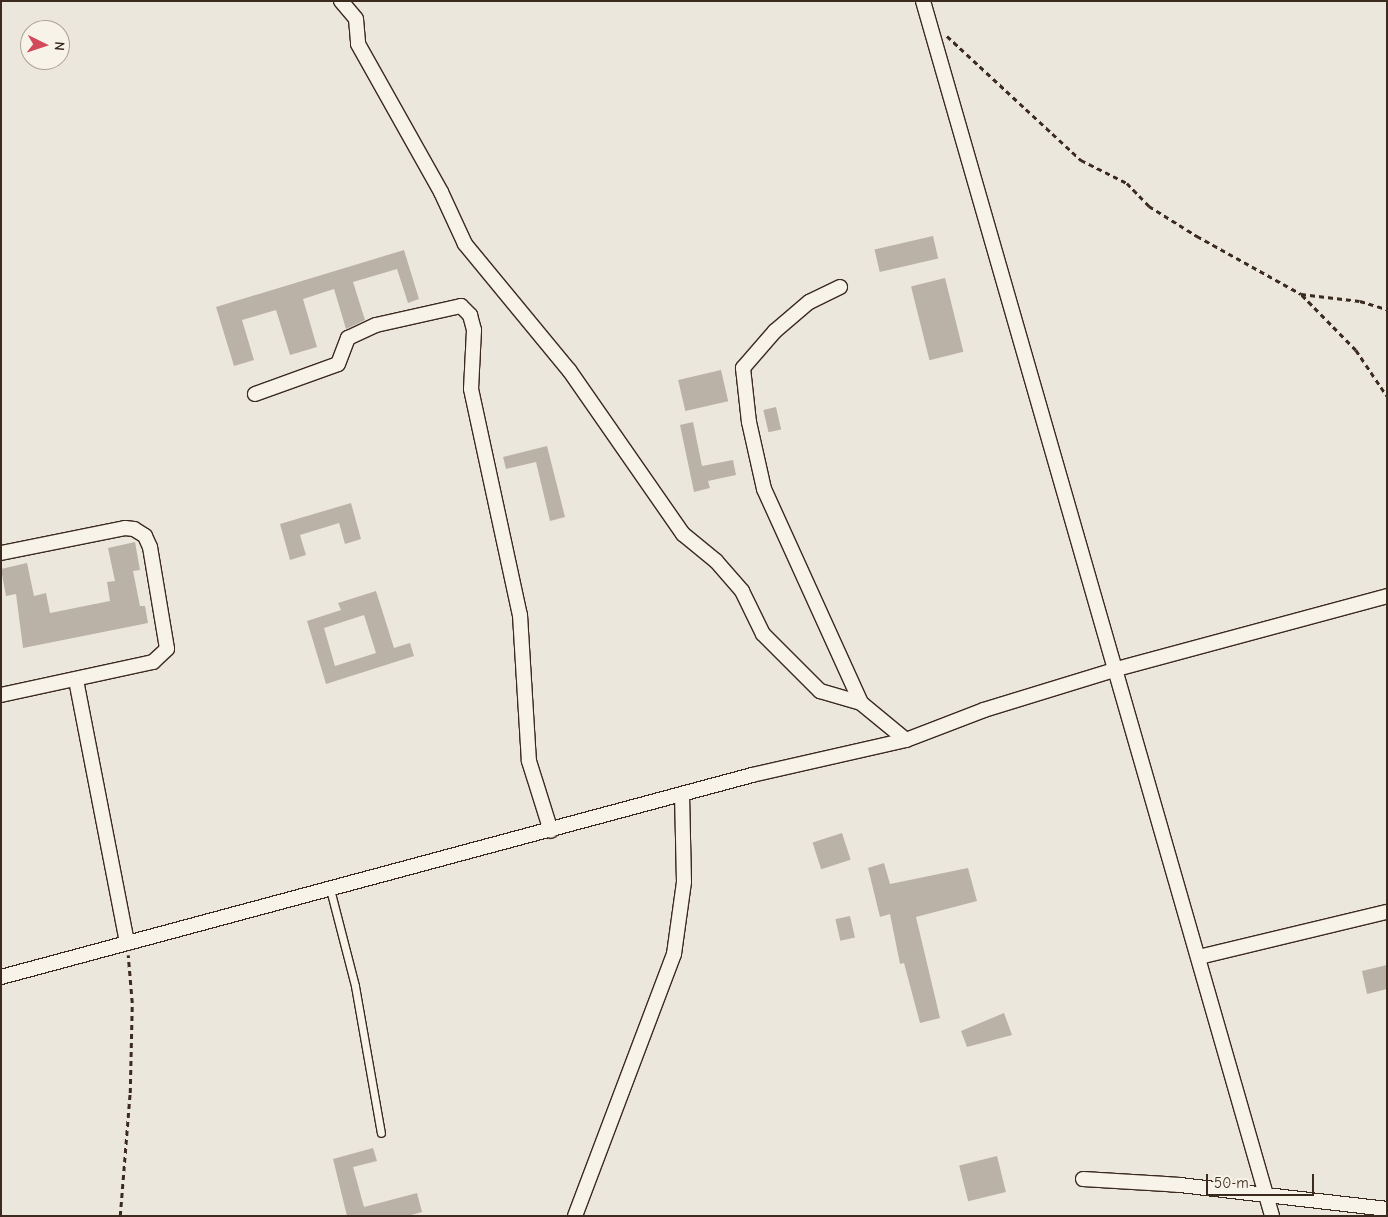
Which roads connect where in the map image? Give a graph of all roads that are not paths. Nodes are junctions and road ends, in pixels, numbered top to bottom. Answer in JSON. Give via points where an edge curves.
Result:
{"nodes":[{"id":1,"x":341,"y":1,"type":"edge"},
{"id":2,"x":923,"y":1,"type":"edge"},
{"id":3,"x":840,"y":286,"type":"dead end"},
{"id":4,"x":255,"y":394,"type":"dead end"},
{"id":5,"x":1,"y":553,"type":"edge"},
{"id":6,"x":1387,"y":596,"type":"edge"},
{"id":7,"x":1117,"y":669,"type":"junction"},
{"id":8,"x":76,"y":680,"type":"junction"},
{"id":9,"x":1,"y":695,"type":"edge"},
{"id":10,"x":861,"y":703,"type":"junction"},
{"id":11,"x":906,"y":740,"type":"junction"},
{"id":12,"x":682,"y":794,"type":"junction"},
{"id":13,"x":551,"y":830,"type":"junction"},
{"id":14,"x":330,"y":889,"type":"junction"},
{"id":15,"x":1387,"y":912,"type":"edge"},
{"id":16,"x":127,"y":943,"type":"junction"},
{"id":17,"x":1199,"y":957,"type":"junction"},
{"id":18,"x":1,"y":977,"type":"edge"},
{"id":19,"x":381,"y":1132,"type":"dead end"},
{"id":20,"x":1083,"y":1179,"type":"dead end"},
{"id":21,"x":1266,"y":1196,"type":"junction"},
{"id":22,"x":1387,"y":1209,"type":"edge"},
{"id":23,"x":575,"y":1216,"type":"edge"},
{"id":24,"x":1272,"y":1216,"type":"edge"}],
"edges":[{"from":1,"to":10,"type":"street","via":[[356,19],[358,44],[441,192],[465,244],[569,370],[683,534],[716,561],[742,591],[763,634],[820,692]]},
{"from":2,"to":7,"type":"street"},
{"from":3,"to":10,"type":"street","via":[[809,302],[775,331],[743,368],[748,422],[764,489]]},
{"from":4,"to":13,"type":"street","via":[[338,364],[348,338],[376,325],[461,306],[470,315],[474,330],[471,389],[520,616],[529,761]]},
{"from":5,"to":8,"type":"street","via":[[125,528],[144,536],[150,547],[167,649],[153,662]]},
{"from":6,"to":7,"type":"street"},
{"from":7,"to":11,"type":"street","via":[[984,710]]},
{"from":7,"to":17,"type":"street"},
{"from":8,"to":9,"type":"street"},
{"from":8,"to":16,"type":"street"},
{"from":10,"to":11,"type":"street"},
{"from":11,"to":12,"type":"street"},
{"from":12,"to":13,"type":"street"},
{"from":12,"to":23,"type":"street","via":[[684,882],[674,954]]},
{"from":13,"to":14,"type":"street"},
{"from":14,"to":16,"type":"street"},
{"from":14,"to":19,"type":"lane","via":[[363,1025]]},
{"from":15,"to":17,"type":"street"},
{"from":16,"to":18,"type":"street"},
{"from":17,"to":21,"type":"street"},
{"from":20,"to":21,"type":"street"},
{"from":21,"to":22,"type":"street"},
{"from":21,"to":24,"type":"street"}]}
